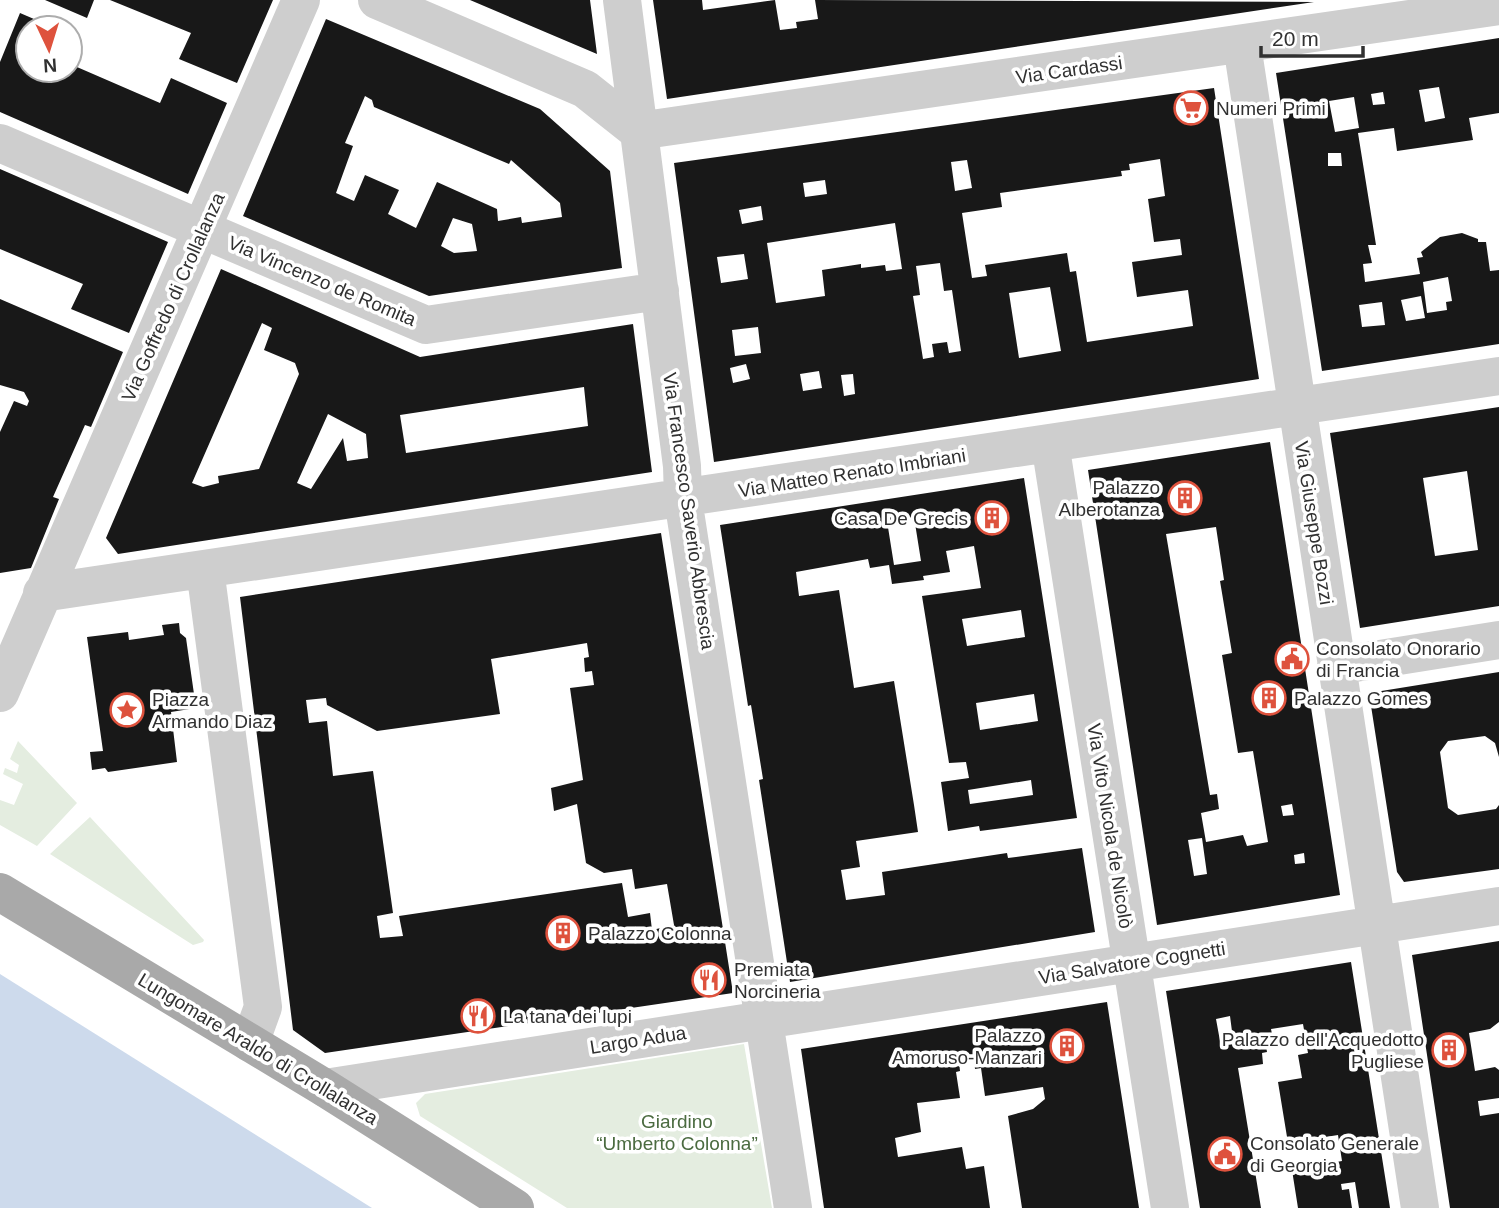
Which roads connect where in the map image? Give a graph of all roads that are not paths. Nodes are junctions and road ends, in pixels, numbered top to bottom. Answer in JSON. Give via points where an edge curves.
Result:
{"nodes":[{"id":1,"x":301,"y":0,"type":"edge"},
{"id":2,"x":377,"y":0,"type":"edge"},
{"id":3,"x":622,"y":0,"type":"edge"},
{"id":4,"x":1499,"y":6,"type":"edge"},
{"id":5,"x":1241,"y":45,"type":"junction"},
{"id":6,"x":638,"y":131,"type":"junction"},
{"id":7,"x":0,"y":143,"type":"edge"},
{"id":8,"x":202,"y":230,"type":"junction"},
{"id":9,"x":660,"y":290,"type":"junction"},
{"id":10,"x":1499,"y":376,"type":"edge"},
{"id":11,"x":1297,"y":407,"type":"junction"},
{"id":12,"x":1051,"y":443,"type":"junction"},
{"id":13,"x":683,"y":499,"type":"junction"},
{"id":14,"x":205,"y":569,"type":"junction"},
{"id":15,"x":42,"y":593,"type":"junction"},
{"id":16,"x":1499,"y":640,"type":"edge"},
{"id":17,"x":1336,"y":666,"type":"junction"},
{"id":18,"x":3,"y":676,"type":"edge"},
{"id":19,"x":0,"y":892,"type":"edge"},
{"id":20,"x":1499,"y":906,"type":"edge"},
{"id":21,"x":1376,"y":925,"type":"junction"},
{"id":22,"x":1131,"y":963,"type":"junction"},
{"id":23,"x":765,"y":1021,"type":"junction"},
{"id":24,"x":250,"y":1043,"type":"junction"},
{"id":25,"x":325,"y":1088,"type":"junction"},
{"id":26,"x":515,"y":1208,"type":"edge"},
{"id":27,"x":793,"y":1208,"type":"edge"},
{"id":28,"x":1170,"y":1208,"type":"edge"},
{"id":29,"x":1420,"y":1208,"type":"edge"}],
"edges":[{"from":1,"to":8,"type":"street","name":"Via Goffredo di Crollalanza"},
{"from":2,"to":6,"type":"street","via":[[585,89]]},
{"from":3,"to":6,"type":"street","name":"Via Francesco Saverio Abbrescia"},
{"from":4,"to":5,"type":"street","name":"Via Cardassi"},
{"from":5,"to":6,"type":"street","name":"Via Cardassi"},
{"from":5,"to":11,"type":"street","name":"Via Giuseppe Bozzi"},
{"from":6,"to":9,"type":"street","name":"Via Francesco Saverio Abbrescia"},
{"from":7,"to":8,"type":"street","name":"Via Vincenzo de Romita"},
{"from":8,"to":9,"type":"street","name":"Via Vincenzo de Romita","via":[[426,325]]},
{"from":8,"to":15,"type":"street","name":"Via Goffredo di Crollalanza"},
{"from":9,"to":13,"type":"street","name":"Via Francesco Saverio Abbrescia"},
{"from":10,"to":11,"type":"street","name":"Via Matteo Renato Imbriani"},
{"from":11,"to":12,"type":"street","name":"Via Matteo Renato Imbriani"},
{"from":11,"to":17,"type":"street","name":"Via Giuseppe Bozzi"},
{"from":12,"to":13,"type":"street","name":"Via Matteo Renato Imbriani"},
{"from":12,"to":22,"type":"street","name":"Via Vito Nicola de Nicolò"},
{"from":13,"to":14,"type":"street","name":"Via Matteo Renato Imbriani"},
{"from":13,"to":23,"type":"street","name":"Via Francesco Saverio Abbrescia"},
{"from":14,"to":15,"type":"street"},
{"from":14,"to":24,"type":"street","via":[[263,1007]]},
{"from":15,"to":18,"type":"street"},
{"from":16,"to":17,"type":"street"},
{"from":17,"to":21,"type":"street","name":"Via Giuseppe Bozzi"},
{"from":19,"to":24,"type":"main road","name":"Lungomare Araldo di Crollalanza"},
{"from":20,"to":21,"type":"street","name":"Via Salvatore Cognetti"},
{"from":21,"to":22,"type":"street","name":"Via Salvatore Cognetti"},
{"from":21,"to":29,"type":"street","name":"Via Giuseppe Bozzi"},
{"from":22,"to":23,"type":"street","name":"Via Salvatore Cognetti"},
{"from":22,"to":28,"type":"street","name":"Via Vito Nicola de Nicolò"},
{"from":23,"to":25,"type":"street","name":"Largo Adua"},
{"from":23,"to":27,"type":"street"},
{"from":24,"to":25,"type":"main road","name":"Lungomare Araldo di Crollalanza"},
{"from":25,"to":26,"type":"main road","name":"Lungomare Araldo di Crollalanza"}]}
